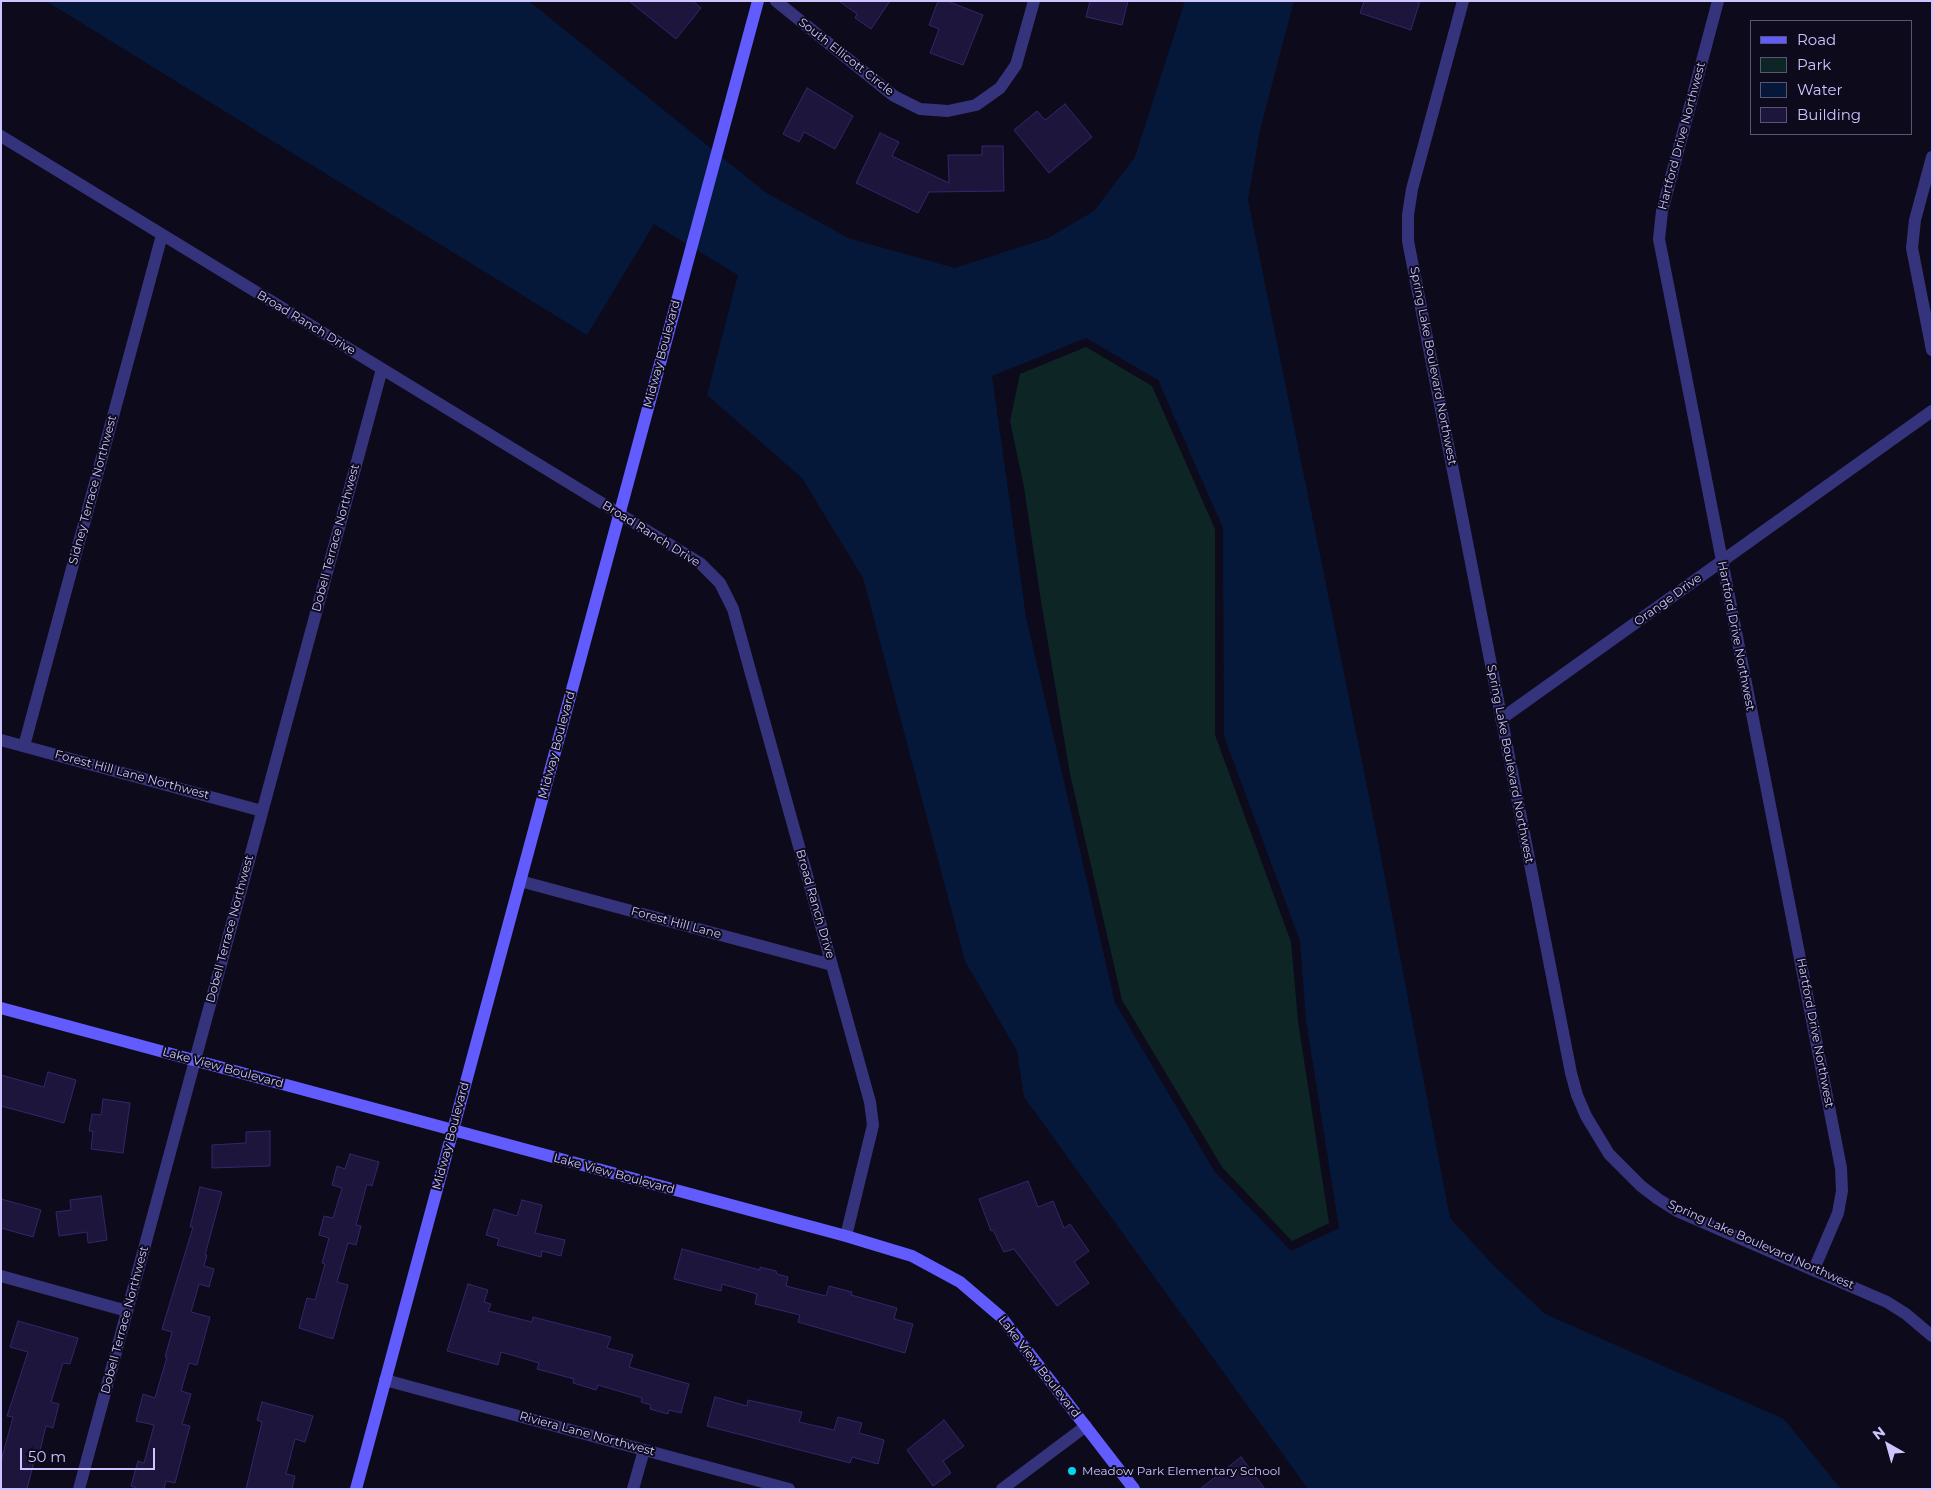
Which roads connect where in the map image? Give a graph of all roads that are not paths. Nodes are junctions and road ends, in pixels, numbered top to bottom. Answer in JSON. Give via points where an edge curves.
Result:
{"nodes":[{"id":1,"x":758,"y":1,"type":"edge"},
{"id":2,"x":776,"y":1,"type":"edge"},
{"id":3,"x":1034,"y":1,"type":"edge"},
{"id":4,"x":1463,"y":1,"type":"edge"},
{"id":5,"x":1718,"y":1,"type":"edge"},
{"id":6,"x":1,"y":136,"type":"edge"},
{"id":7,"x":1932,"y":157,"type":"edge"},
{"id":8,"x":162,"y":235,"type":"junction"},
{"id":9,"x":1932,"y":350,"type":"edge"},
{"id":10,"x":382,"y":369,"type":"junction"},
{"id":11,"x":1932,"y":411,"type":"edge"},
{"id":12,"x":619,"y":514,"type":"junction"},
{"id":13,"x":1722,"y":561,"type":"junction"},
{"id":14,"x":1501,"y":719,"type":"junction"},
{"id":15,"x":1,"y":740,"type":"edge"},
{"id":16,"x":24,"y":746,"type":"junction"},
{"id":17,"x":262,"y":811,"type":"junction"},
{"id":18,"x":520,"y":881,"type":"junction"},
{"id":19,"x":832,"y":965,"type":"junction"},
{"id":20,"x":1,"y":1008,"type":"edge"},
{"id":21,"x":195,"y":1061,"type":"junction"},
{"id":22,"x":453,"y":1130,"type":"junction"},
{"id":23,"x":846,"y":1236,"type":"junction"},
{"id":24,"x":1814,"y":1270,"type":"junction"},
{"id":25,"x":1,"y":1276,"type":"edge"},
{"id":26,"x":127,"y":1311,"type":"junction"},
{"id":27,"x":1932,"y":1336,"type":"edge"},
{"id":28,"x":385,"y":1380,"type":"junction"},
{"id":29,"x":1086,"y":1426,"type":"junction"},
{"id":30,"x":644,"y":1450,"type":"junction"},
{"id":31,"x":79,"y":1489,"type":"edge"},
{"id":32,"x":356,"y":1489,"type":"edge"},
{"id":33,"x":633,"y":1489,"type":"edge"},
{"id":34,"x":789,"y":1489,"type":"edge"},
{"id":35,"x":1002,"y":1489,"type":"edge"},
{"id":36,"x":1134,"y":1489,"type":"edge"}],
"edges":[{"from":1,"to":12,"type":"street","name":"Midway Boulevard"},
{"from":2,"to":3,"type":"street","name":"South Ellicott Circle","via":[[894,96],[920,109],[948,112],[976,105],[1000,88],[1016,65]]},
{"from":4,"to":14,"type":"street","name":"Spring Lake Boulevard Northwest","via":[[1412,189],[1408,241]]},
{"from":5,"to":13,"type":"street","name":"Hartford Drive Northwest","via":[[1662,211],[1659,240]]},
{"from":6,"to":8,"type":"street","name":"Broad Ranch Drive"},
{"from":7,"to":9,"type":"street","via":[[1915,220],[1912,248]]},
{"from":8,"to":10,"type":"street","name":"Broad Ranch Drive"},
{"from":8,"to":16,"type":"street","name":"Sidney Terrace Northwest"},
{"from":10,"to":12,"type":"street","name":"Broad Ranch Drive"},
{"from":10,"to":17,"type":"street","name":"Dobell Terrace Northwest"},
{"from":11,"to":13,"type":"street","name":"Orange Drive"},
{"from":12,"to":18,"type":"street","name":"Midway Boulevard"},
{"from":12,"to":19,"type":"street","name":"Broad Ranch Drive","via":[[700,563],[720,583],[733,609]]},
{"from":13,"to":14,"type":"street","name":"Orange Drive"},
{"from":13,"to":24,"type":"street","name":"Hartford Drive Northwest","via":[[1841,1168],[1842,1191],[1838,1213]]},
{"from":14,"to":24,"type":"street","name":"Spring Lake Boulevard Northwest","via":[[1571,1073],[1596,1136],[1624,1171],[1658,1200]]},
{"from":15,"to":16,"type":"street","name":"Forest Hill Lane Northwest"},
{"from":16,"to":17,"type":"street","name":"Forest Hill Lane Northwest"},
{"from":17,"to":21,"type":"street","name":"Dobell Terrace Northwest"},
{"from":18,"to":19,"type":"street","name":"Forest Hill Lane"},
{"from":18,"to":22,"type":"street","name":"Midway Boulevard"},
{"from":19,"to":23,"type":"street","name":"Broad Ranch Drive","via":[[870,1102],[873,1125]]},
{"from":20,"to":21,"type":"street","name":"Lake View Boulevard"},
{"from":21,"to":22,"type":"street","name":"Lake View Boulevard"},
{"from":21,"to":26,"type":"street","name":"Dobell Terrace Northwest"},
{"from":22,"to":23,"type":"street","name":"Lake View Boulevard"},
{"from":22,"to":28,"type":"street","name":"Midway Boulevard"},
{"from":23,"to":29,"type":"street","name":"Lake View Boulevard","via":[[912,1256],[937,1268],[981,1298],[1019,1338]]},
{"from":24,"to":27,"type":"street","name":"Spring Lake Boulevard Northwest","via":[[1887,1302]]},
{"from":25,"to":26,"type":"street"},
{"from":26,"to":31,"type":"street","name":"Dobell Terrace Northwest"},
{"from":28,"to":30,"type":"street","name":"Riviera Lane Northwest"},
{"from":28,"to":32,"type":"street","name":"Midway Boulevard"},
{"from":29,"to":35,"type":"street"},
{"from":29,"to":36,"type":"street","name":"Lake View Boulevard"},
{"from":30,"to":33,"type":"street"},
{"from":30,"to":34,"type":"street","name":"Riviera Lane Northwest"}]}
